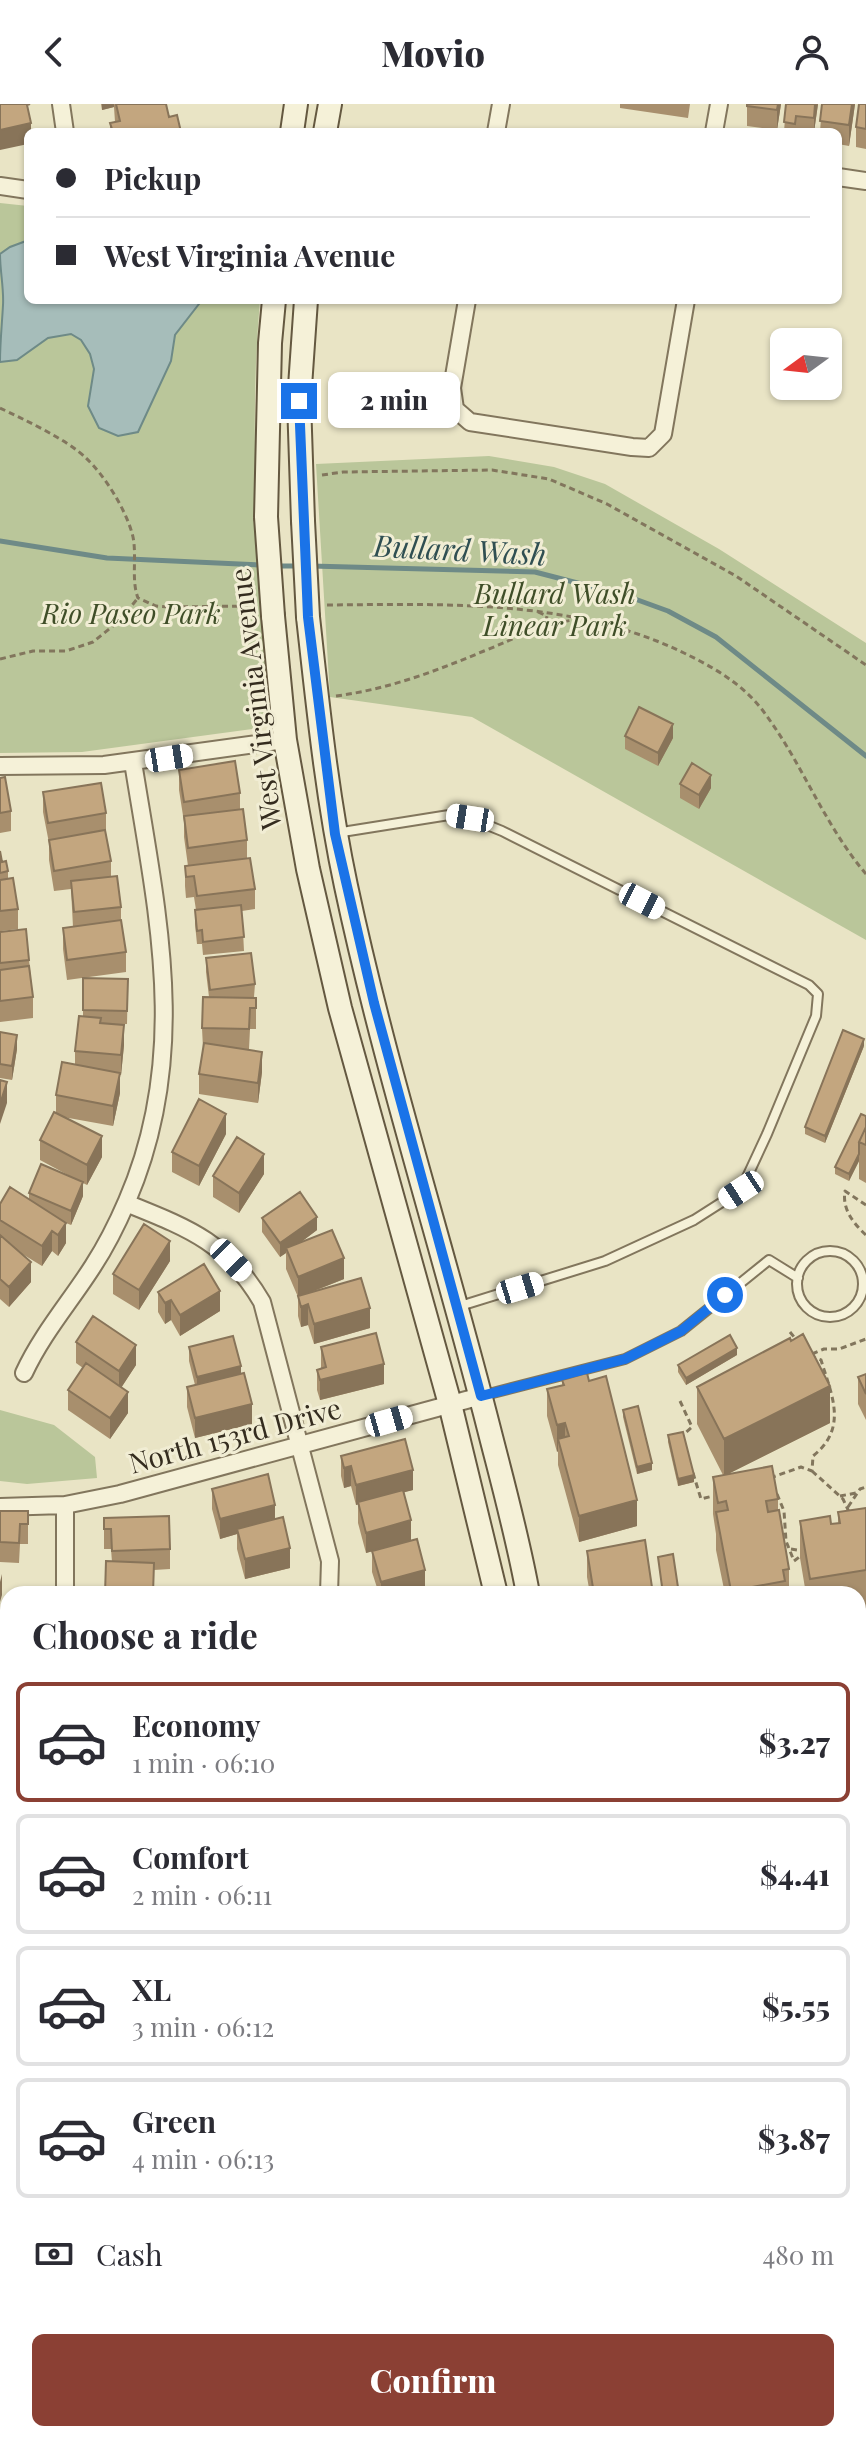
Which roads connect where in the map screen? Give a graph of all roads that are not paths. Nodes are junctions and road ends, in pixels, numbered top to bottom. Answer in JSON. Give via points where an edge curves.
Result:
{"nodes":[{"id":1,"x":61,"y":104,"type":"edge"},
{"id":2,"x":296,"y":104,"type":"edge"},
{"id":3,"x":330,"y":104,"type":"edge"},
{"id":4,"x":501,"y":104,"type":"edge"},
{"id":5,"x":719,"y":104,"type":"edge"},
{"id":6,"x":64,"y":128,"type":"edge"},
{"id":7,"x":293,"y":128,"type":"edge"},
{"id":8,"x":326,"y":128,"type":"edge"},
{"id":9,"x":497,"y":128,"type":"edge"},
{"id":10,"x":715,"y":128,"type":"edge"},
{"id":11,"x":842,"y":178,"type":"edge"},
{"id":12,"x":866,"y":181,"type":"edge"},
{"id":13,"x":0,"y":186,"type":"edge"},
{"id":14,"x":24,"y":189,"type":"edge"},
{"id":15,"x":274,"y":304,"type":"edge"},
{"id":16,"x":306,"y":304,"type":"edge"},
{"id":17,"x":466,"y":304,"type":"edge"},
{"id":18,"x":685,"y":304,"type":"edge"},
{"id":19,"x":285,"y":740,"type":"junction"},
{"id":20,"x":133,"y":762,"type":"junction"},
{"id":21,"x":0,"y":766,"type":"edge"},
{"id":22,"x":335,"y":834,"type":"junction"},
{"id":23,"x":126,"y":1203,"type":"junction"},
{"id":24,"x":798,"y":1278,"type":"junction"},
{"id":25,"x":456,"y":1307,"type":"junction"},
{"id":26,"x":24,"y":1373,"type":"dead end"},
{"id":27,"x":481,"y":1396,"type":"junction"},
{"id":28,"x":450,"y":1404,"type":"junction"},
{"id":29,"x":301,"y":1446,"type":"junction"},
{"id":30,"x":65,"y":1505,"type":"junction"},
{"id":31,"x":0,"y":1507,"type":"edge"},
{"id":32,"x":65,"y":1586,"type":"edge"},
{"id":33,"x":329,"y":1586,"type":"edge"},
{"id":34,"x":494,"y":1586,"type":"edge"},
{"id":35,"x":526,"y":1586,"type":"edge"}],
"edges":[{"from":1,"to":6,"type":"street"},
{"from":2,"to":7,"type":"main road"},
{"from":3,"to":8,"type":"main road"},
{"from":4,"to":9,"type":"street"},
{"from":5,"to":10,"type":"street"},
{"from":11,"to":12,"type":"street"},
{"from":13,"to":14,"type":"street"},
{"from":15,"to":19,"type":"main road","name":"West Virginia Avenue","bridge":true,"via":[[266,611]]},
{"from":16,"to":22,"type":"main road","bridge":true,"via":[[299,401],[303,521],[317,698]]},
{"from":17,"to":18,"type":"street","via":[[452,388],[455,409],[470,422],[649,448],[663,434]]},
{"from":19,"to":20,"type":"street"},
{"from":19,"to":28,"type":"main road","name":"West Virginia Avenue","via":[[340,1008]]},
{"from":20,"to":21,"type":"street"},
{"from":20,"to":23,"type":"street","via":[[163,960],[165,1037],[156,1106]]},
{"from":22,"to":25,"type":"main road","via":[[374,1003]]},
{"from":22,"to":25,"type":"lane","via":[[449,815],[470,818],[818,994],[816,1016],[741,1190],[694,1220],[605,1261]]},
{"from":23,"to":26,"type":"street"},
{"from":23,"to":29,"type":"street","via":[[191,1229],[247,1277],[262,1302]]},
{"from":24,"to":24,"type":"lane","via":[[801,1300],[828,1318],[856,1306],[864,1286],[851,1258],[830,1251],[809,1258]]},
{"from":24,"to":27,"type":"lane","via":[[769,1260],[681,1331],[625,1359]]},
{"from":25,"to":27,"type":"main road"},
{"from":27,"to":28,"type":"street","name":"North 153rd Drive"},
{"from":27,"to":35,"type":"main road"},
{"from":28,"to":29,"type":"street","name":"North 153rd Drive"},
{"from":28,"to":34,"type":"main road","name":"West Virginia Avenue"},
{"from":29,"to":30,"type":"street","name":"North 153rd Drive"},
{"from":29,"to":33,"type":"street","via":[[330,1561]]},
{"from":30,"to":31,"type":"street","name":"North 153rd Drive"},
{"from":30,"to":32,"type":"street"}]}
